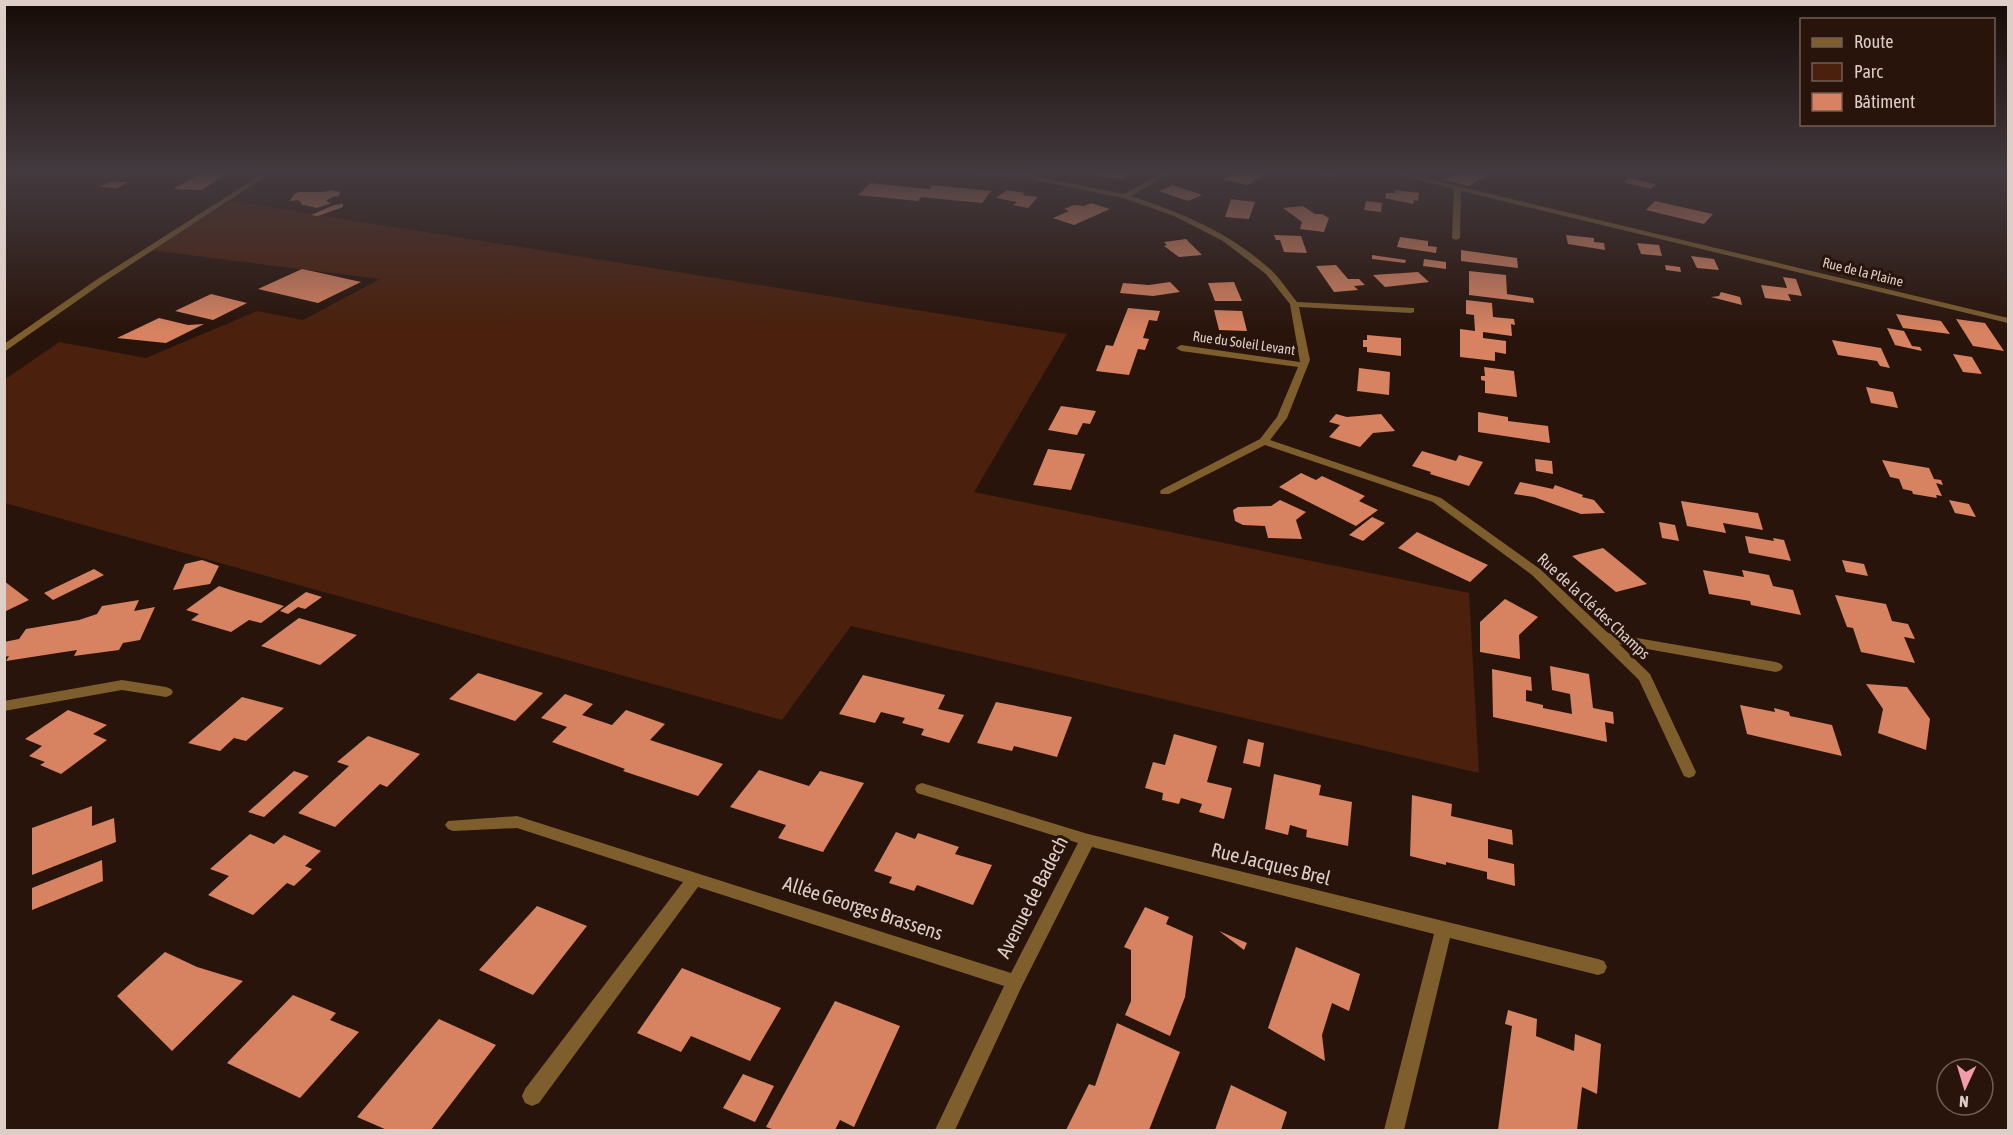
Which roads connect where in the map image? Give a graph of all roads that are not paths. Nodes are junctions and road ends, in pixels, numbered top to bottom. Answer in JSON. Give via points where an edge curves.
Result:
{"nodes":[{"id":1,"x":183,"y":226,"type":"edge"},
{"id":2,"x":1200,"y":226,"type":"edge"},
{"id":3,"x":1456,"y":226,"type":"edge"},
{"id":4,"x":1615,"y":226,"type":"edge"},
{"id":5,"x":1456,"y":238,"type":"dead end"},
{"id":6,"x":1294,"y":304,"type":"junction"},
{"id":7,"x":1411,"y":310,"type":"dead end"},
{"id":8,"x":2008,"y":321,"type":"edge"},
{"id":9,"x":1181,"y":348,"type":"dead end"},
{"id":10,"x":4,"y":349,"type":"edge"},
{"id":11,"x":1303,"y":365,"type":"junction"},
{"id":12,"x":1264,"y":441,"type":"junction"},
{"id":13,"x":1165,"y":492,"type":"dead end"},
{"id":14,"x":1604,"y":637,"type":"junction"},
{"id":15,"x":1776,"y":667,"type":"dead end"},
{"id":16,"x":166,"y":692,"type":"dead end"},
{"id":17,"x":4,"y":706,"type":"edge"},
{"id":18,"x":1689,"y":772,"type":"dead end"},
{"id":19,"x":922,"y":789,"type":"dead end"},
{"id":20,"x":453,"y":825,"type":"dead end"},
{"id":21,"x":1088,"y":840,"type":"junction"},
{"id":22,"x":696,"y":878,"type":"junction"},
{"id":23,"x":1444,"y":929,"type":"junction"},
{"id":24,"x":1598,"y":967,"type":"dead end"},
{"id":25,"x":1015,"y":981,"type":"junction"},
{"id":26,"x":532,"y":1096,"type":"dead end"},
{"id":27,"x":945,"y":1131,"type":"edge"},
{"id":28,"x":1394,"y":1131,"type":"edge"}],
"edges":[{"from":1,"to":10,"type":"street"},
{"from":2,"to":6,"type":"street","name":"Rue du Soleil Levant","via":[[1226,239],[1269,272]]},
{"from":3,"to":5,"type":"street"},
{"from":4,"to":8,"type":"street","name":"Rue de la Plaine"},
{"from":6,"to":7,"type":"street"},
{"from":6,"to":11,"type":"street","name":"Rue du Soleil Levant"},
{"from":9,"to":11,"type":"street","name":"Rue du Soleil Levant"},
{"from":11,"to":12,"type":"street","name":"Rue du Soleil Levant","via":[[1282,418]]},
{"from":12,"to":13,"type":"street","name":"Rue du Soleil Levant"},
{"from":12,"to":14,"type":"street","name":"Rue de la Clé des Champs","via":[[1437,500],[1536,572]]},
{"from":14,"to":15,"type":"street"},
{"from":14,"to":18,"type":"street","name":"Rue de la Clé des Champs","via":[[1645,677]]},
{"from":16,"to":17,"type":"street","via":[[122,685]]},
{"from":19,"to":21,"type":"street","name":"Avenue de Badech"},
{"from":20,"to":22,"type":"street","name":"Allée Georges Brassens","via":[[517,822]]},
{"from":21,"to":23,"type":"street","name":"Rue Jacques Brel"},
{"from":21,"to":25,"type":"street","name":"Avenue de Badech"},
{"from":22,"to":25,"type":"street","name":"Allée Georges Brassens"},
{"from":22,"to":26,"type":"street"},
{"from":23,"to":24,"type":"street","name":"Rue Jacques Brel"},
{"from":23,"to":28,"type":"street"},
{"from":25,"to":27,"type":"street","name":"Avenue de Badech"}]}
